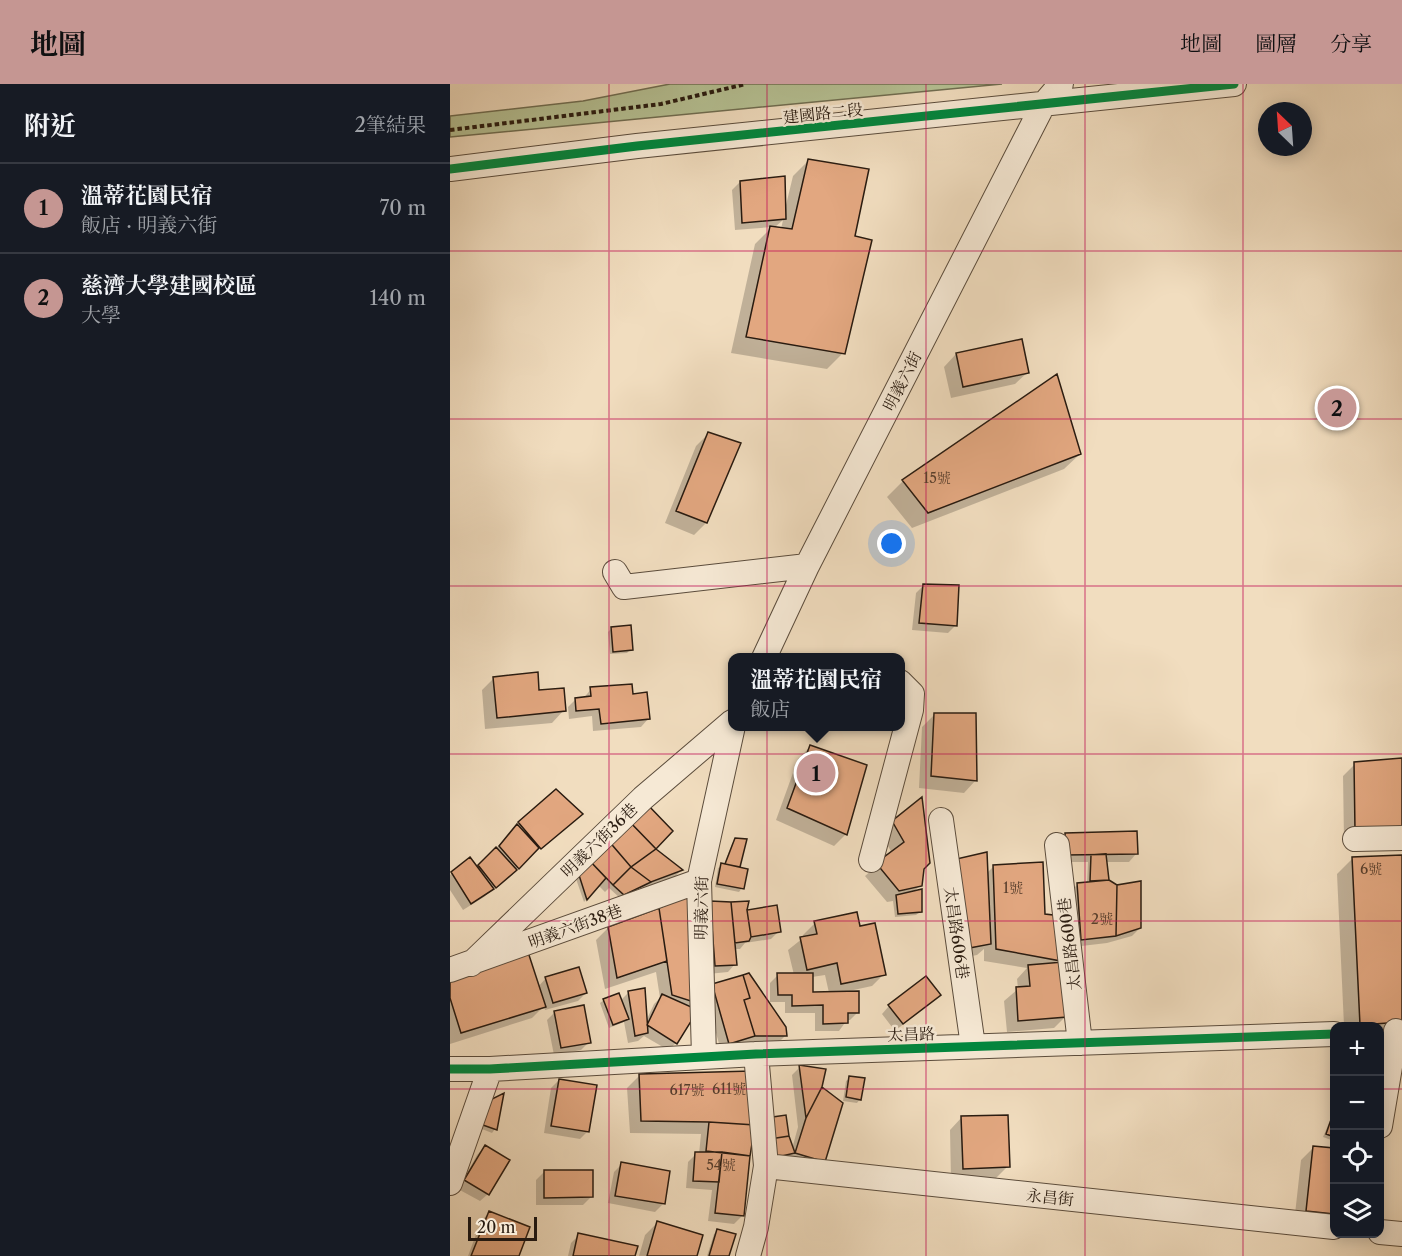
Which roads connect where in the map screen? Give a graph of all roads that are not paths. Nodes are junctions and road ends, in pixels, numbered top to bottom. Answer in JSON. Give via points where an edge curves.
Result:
{"nodes":[{"id":1,"x":1061,"y":84,"type":"edge"},
{"id":2,"x":1234,"y":84,"type":"edge"},
{"id":3,"x":1044,"y":105,"type":"junction"},
{"id":4,"x":450,"y":169,"type":"edge"},
{"id":5,"x":807,"y":566,"type":"junction"},
{"id":6,"x":615,"y":572,"type":"dead end"},
{"id":7,"x":766,"y":653,"type":"edge"},
{"id":8,"x":905,"y":687,"type":"edge"},
{"id":9,"x":728,"y":728,"type":"edge"},
{"id":10,"x":731,"y":731,"type":"edge"},
{"id":11,"x":941,"y":820,"type":"dead end"},
{"id":12,"x":1402,"y":838,"type":"edge"},
{"id":13,"x":1355,"y":839,"type":"dead end"},
{"id":14,"x":1058,"y":845,"type":"dead end"},
{"id":15,"x":871,"y":860,"type":"dead end"},
{"id":16,"x":699,"y":881,"type":"junction"},
{"id":17,"x":461,"y":967,"type":"edge"},
{"id":18,"x":1392,"y":1032,"type":"edge"},
{"id":19,"x":1330,"y":1034,"type":"edge"},
{"id":20,"x":1080,"y":1042,"type":"junction"},
{"id":21,"x":973,"y":1046,"type":"junction"},
{"id":22,"x":756,"y":1054,"type":"junction"},
{"id":23,"x":704,"y":1056,"type":"junction"},
{"id":24,"x":450,"y":1069,"type":"edge"},
{"id":25,"x":490,"y":1069,"type":"junction"},
{"id":26,"x":1384,"y":1095,"type":"edge"},
{"id":27,"x":766,"y":1166,"type":"junction"},
{"id":28,"x":450,"y":1183,"type":"edge"},
{"id":29,"x":1330,"y":1226,"type":"edge"},
{"id":30,"x":1384,"y":1232,"type":"edge"},
{"id":31,"x":1402,"y":1234,"type":"edge"},
{"id":32,"x":748,"y":1256,"type":"edge"}],
"edges":[{"from":1,"to":3,"type":"street","name":"明義六街"},
{"from":2,"to":3,"type":"street","name":"建國路二段"},
{"from":3,"to":4,"type":"street","name":"建國路二段"},
{"from":3,"to":5,"type":"street","name":"明義六街"},
{"from":5,"to":6,"type":"street","via":[[624,587]]},
{"from":5,"to":7,"type":"street","name":"明義六街"},
{"from":8,"to":15,"type":"street","via":[[912,694],[911,710]]},
{"from":9,"to":17,"type":"street","name":"明義六街36巷","via":[[642,798]]},
{"from":10,"to":16,"type":"street","name":"明義六街"},
{"from":11,"to":21,"type":"street","name":"太昌路606巷"},
{"from":12,"to":13,"type":"street"},
{"from":14,"to":20,"type":"street","name":"太昌路600巷"},
{"from":16,"to":17,"type":"street","name":"明義六街38巷"},
{"from":16,"to":23,"type":"street","name":"明義六街"},
{"from":18,"to":26,"type":"street"},
{"from":19,"to":20,"type":"street","name":"太昌路"},
{"from":20,"to":21,"type":"street","name":"太昌路"},
{"from":21,"to":22,"type":"street","name":"太昌路"},
{"from":22,"to":23,"type":"street","name":"太昌路"},
{"from":22,"to":27,"type":"street"},
{"from":23,"to":25,"type":"street","name":"太昌路"},
{"from":24,"to":25,"type":"street","name":"太昌路"},
{"from":25,"to":28,"type":"street"},
{"from":27,"to":29,"type":"street","name":"永昌街"},
{"from":27,"to":32,"type":"street"},
{"from":30,"to":31,"type":"street"}]}
